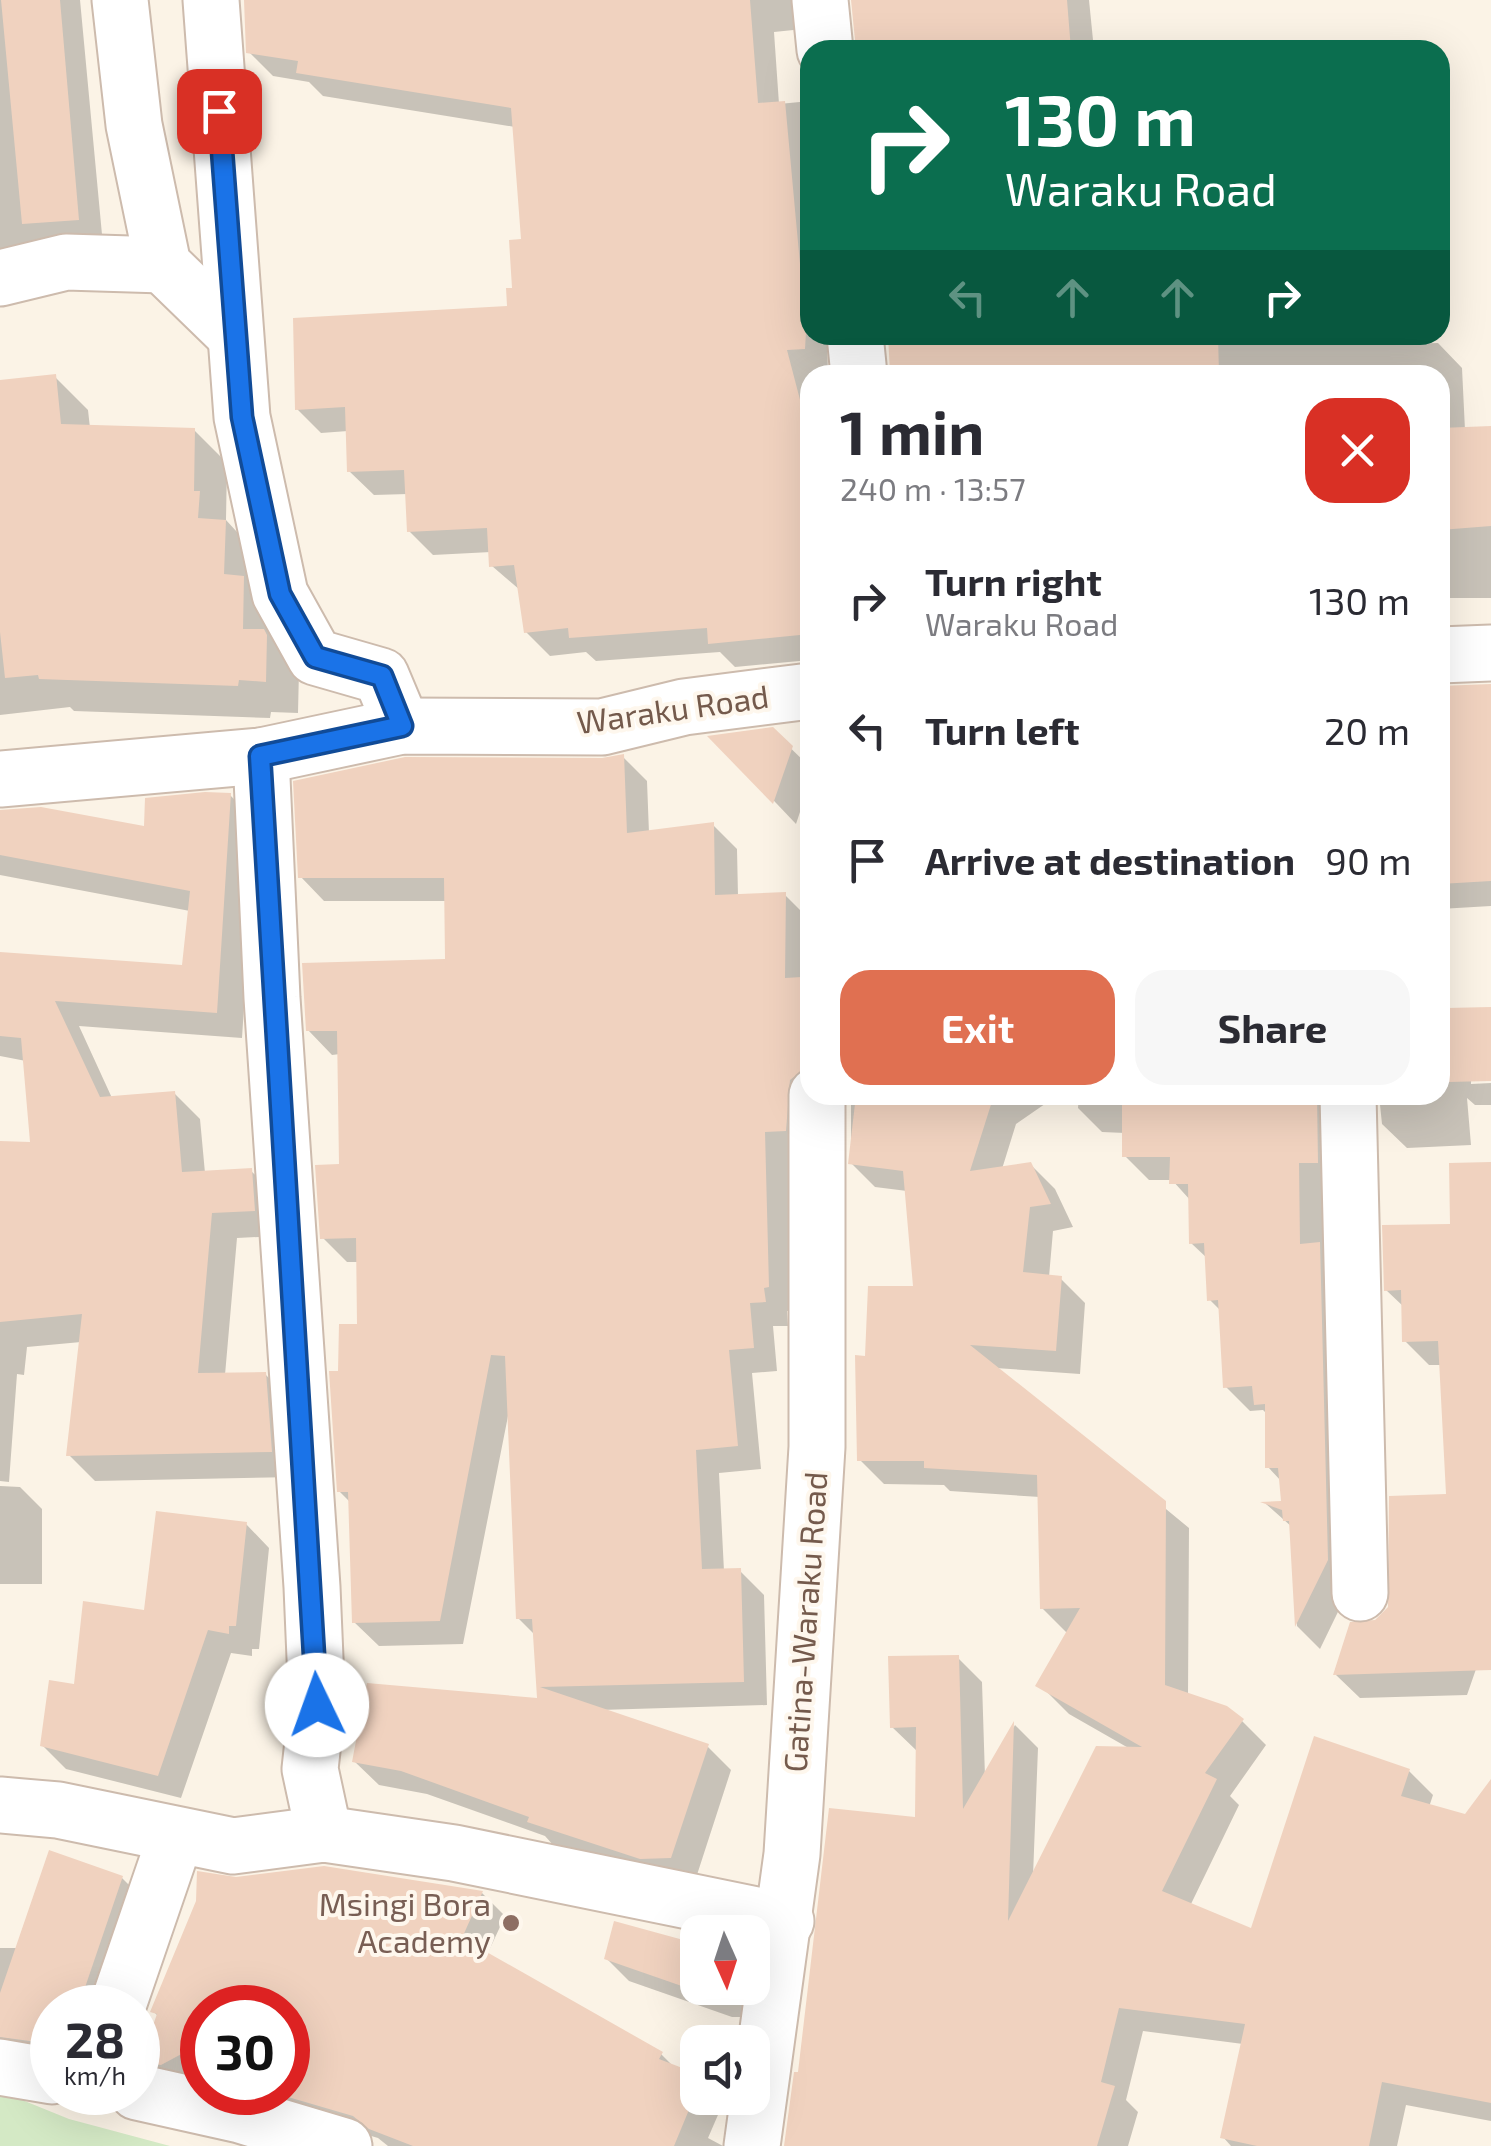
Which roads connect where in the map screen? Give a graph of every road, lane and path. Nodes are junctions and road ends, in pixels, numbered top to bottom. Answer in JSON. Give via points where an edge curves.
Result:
{"nodes":[{"id":1,"x":120,"y":0,"type":"edge"},
{"id":2,"x":211,"y":0,"type":"edge"},
{"id":3,"x":820,"y":0,"type":"edge"},
{"id":4,"x":824,"y":40,"type":"edge"},
{"id":5,"x":163,"y":265,"type":"junction"},
{"id":6,"x":0,"y":278,"type":"edge"},
{"id":7,"x":234,"y":332,"type":"junction"},
{"id":8,"x":1491,"y":653,"type":"edge"},
{"id":9,"x":1450,"y":655,"type":"edge"},
{"id":10,"x":800,"y":692,"type":"edge"},
{"id":11,"x":402,"y":726,"type":"junction"},
{"id":12,"x":260,"y":756,"type":"junction"},
{"id":13,"x":0,"y":780,"type":"edge"},
{"id":14,"x":817,"y":1105,"type":"edge"},
{"id":15,"x":1348,"y":1105,"type":"edge"},
{"id":16,"x":1360,"y":1592,"type":"dead end"},
{"id":17,"x":0,"y":1806,"type":"edge"},
{"id":18,"x":324,"y":1834,"type":"junction"},
{"id":19,"x":176,"y":1836,"type":"junction"},
{"id":20,"x":786,"y":1922,"type":"junction"},
{"id":21,"x":125,"y":1985,"type":"edge"},
{"id":22,"x":0,"y":2068,"type":"edge"},
{"id":23,"x":30,"y":2073,"type":"edge"},
{"id":24,"x":160,"y":2097,"type":"edge"},
{"id":25,"x":344,"y":2146,"type":"edge"},
{"id":26,"x":752,"y":2146,"type":"edge"}],
"edges":[{"from":1,"to":5,"type":"street","via":[[134,125]]},
{"from":2,"to":7,"type":"street"},
{"from":3,"to":4,"type":"street"},
{"from":5,"to":6,"type":"street","via":[[66,262]]},
{"from":5,"to":7,"type":"street"},
{"from":7,"to":11,"type":"street","via":[[242,417],[280,594],[315,657],[382,676]]},
{"from":8,"to":9,"type":"street"},
{"from":10,"to":11,"type":"street","name":"Waraku Road","via":[[684,707],[602,727]]},
{"from":11,"to":12,"type":"street","name":"Waraku Road"},
{"from":12,"to":13,"type":"street","name":"Waraku Road"},
{"from":12,"to":18,"type":"street","via":[[317,1705],[310,1768]]},
{"from":14,"to":20,"type":"street","name":"Gatina-Waraku Road","via":[[817,1446]]},
{"from":15,"to":16,"type":"street"},
{"from":17,"to":19,"type":"street","via":[[58,1810]]},
{"from":18,"to":19,"type":"street","via":[[233,1846]]},
{"from":18,"to":20,"type":"street","via":[[454,1853]]},
{"from":19,"to":21,"type":"street"},
{"from":20,"to":26,"type":"street","name":"Gatina-Waraku Road"},
{"from":22,"to":23,"type":"street"},
{"from":24,"to":25,"type":"street"}]}
